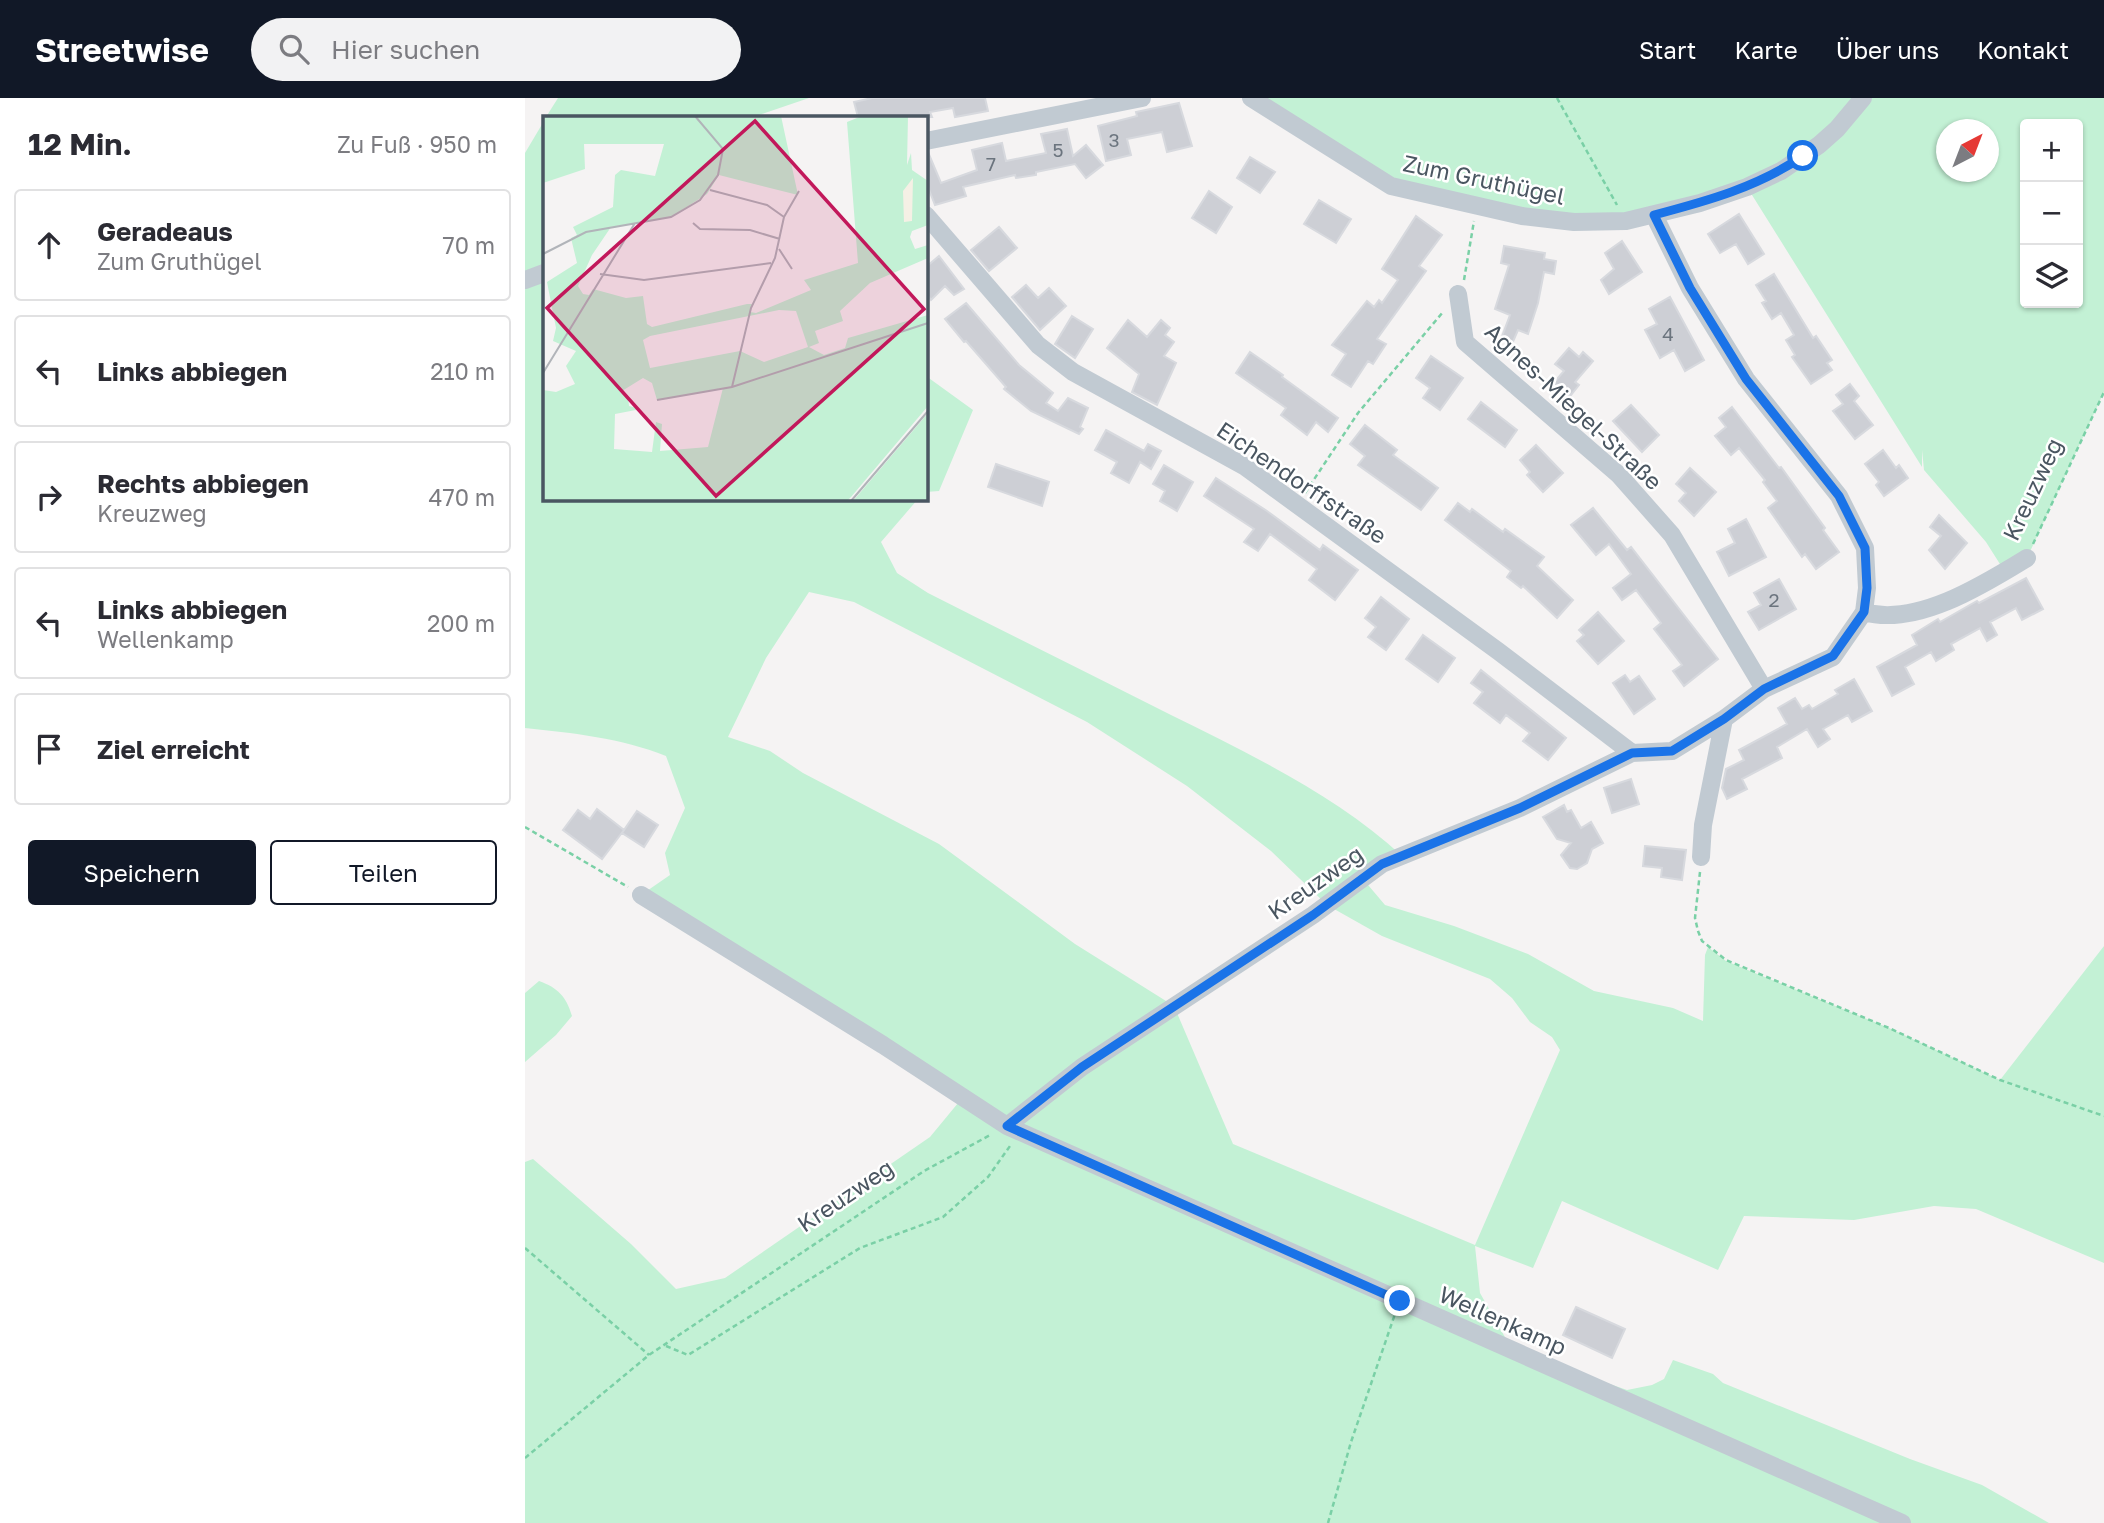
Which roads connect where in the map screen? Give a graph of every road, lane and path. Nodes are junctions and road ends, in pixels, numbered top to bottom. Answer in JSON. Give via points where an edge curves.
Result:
{"nodes":[{"id":1,"x":1142,"y":98,"type":"edge"},
{"id":2,"x":1251,"y":98,"type":"edge"},
{"id":3,"x":1557,"y":98,"type":"edge"},
{"id":4,"x":1863,"y":98,"type":"edge"},
{"id":5,"x":927,"y":141,"type":"edge"},
{"id":6,"x":1478,"y":206,"type":"junction"},
{"id":7,"x":1654,"y":215,"type":"junction"},
{"id":8,"x":927,"y":216,"type":"edge"},
{"id":9,"x":1626,"y":221,"type":"junction"},
{"id":10,"x":543,"y":273,"type":"edge"},
{"id":11,"x":525,"y":280,"type":"edge"},
{"id":12,"x":1458,"y":294,"type":"junction"},
{"id":13,"x":2104,"y":392,"type":"edge"},
{"id":14,"x":1297,"y":504,"type":"junction"},
{"id":15,"x":2027,"y":558,"type":"joint"},
{"id":16,"x":1864,"y":612,"type":"junction"},
{"id":17,"x":1764,"y":689,"type":"junction"},
{"id":18,"x":1724,"y":719,"type":"junction"},
{"id":19,"x":1632,"y":753,"type":"junction"},
{"id":20,"x":525,"y":827,"type":"edge"},
{"id":21,"x":1702,"y":858,"type":"joint"},
{"id":22,"x":641,"y":895,"type":"joint"},
{"id":23,"x":2104,"y":1116,"type":"edge"},
{"id":24,"x":1014,"y":1129,"type":"junction"},
{"id":25,"x":525,"y":1248,"type":"edge"},
{"id":26,"x":1400,"y":1301,"type":"junction"},
{"id":27,"x":664,"y":1345,"type":"junction"},
{"id":28,"x":649,"y":1355,"type":"junction"},
{"id":29,"x":525,"y":1458,"type":"edge"},
{"id":30,"x":1328,"y":1523,"type":"edge"},
{"id":31,"x":1902,"y":1523,"type":"edge"}],
"edges":[{"from":1,"to":5,"type":"street"},
{"from":2,"to":6,"type":"street","name":"Zum Gruthügel","via":[[1391,186]]},
{"from":3,"to":9,"type":"path"},
{"from":4,"to":7,"type":"street","name":"Zum Gruthügel","via":[[1837,129],[1781,171],[1735,191]]},
{"from":6,"to":9,"type":"street","name":"Zum Gruthügel","via":[[1574,222]]},
{"from":6,"to":12,"type":"path"},
{"from":7,"to":9,"type":"street","name":"Zum Gruthügel"},
{"from":7,"to":16,"type":"street","via":[[1690,288],[1746,379],[1839,496],[1865,548]]},
{"from":8,"to":14,"type":"street","name":"Eichendorffstraße","via":[[1038,345],[1073,372],[1244,467]]},
{"from":10,"to":11,"type":"street"},
{"from":12,"to":14,"type":"path","via":[[1358,413]]},
{"from":12,"to":17,"type":"street","name":"Agnes-Miegel-Straße","via":[[1465,342],[1619,475],[1672,535]]},
{"from":13,"to":15,"type":"path","name":"Kreuzweg"},
{"from":14,"to":19,"type":"street","name":"Eichendorffstraße"},
{"from":15,"to":16,"type":"street","name":"Kreuzweg","via":[[1940,603],[1903,614]]},
{"from":16,"to":17,"type":"street","name":"Kreuzweg","via":[[1833,656]]},
{"from":17,"to":18,"type":"street","name":"Kreuzweg"},
{"from":18,"to":19,"type":"street","name":"Kreuzweg","via":[[1672,751]]},
{"from":18,"to":21,"type":"street","via":[[1703,825]]},
{"from":19,"to":24,"type":"street","name":"Kreuzweg","via":[[1520,808],[1382,864],[1313,915],[1082,1067]]},
{"from":20,"to":22,"type":"path"},
{"from":21,"to":23,"type":"path","via":[[1695,918],[1698,931],[1702,942],[1726,961],[2000,1080]]},
{"from":22,"to":24,"type":"street","name":"Wellenkamp"},
{"from":24,"to":26,"type":"street","name":"Wellenkamp"},
{"from":24,"to":27,"type":"path","name":"Kreuzweg","via":[[924,1171]]},
{"from":24,"to":27,"type":"path","via":[[988,1177],[943,1217],[860,1248],[688,1355]]},
{"from":25,"to":28,"type":"path"},
{"from":26,"to":30,"type":"path"},
{"from":26,"to":31,"type":"street","name":"Wellenkamp"},
{"from":27,"to":28,"type":"path","name":"Kreuzweg"},
{"from":28,"to":29,"type":"path","name":"Kreuzweg"}]}
